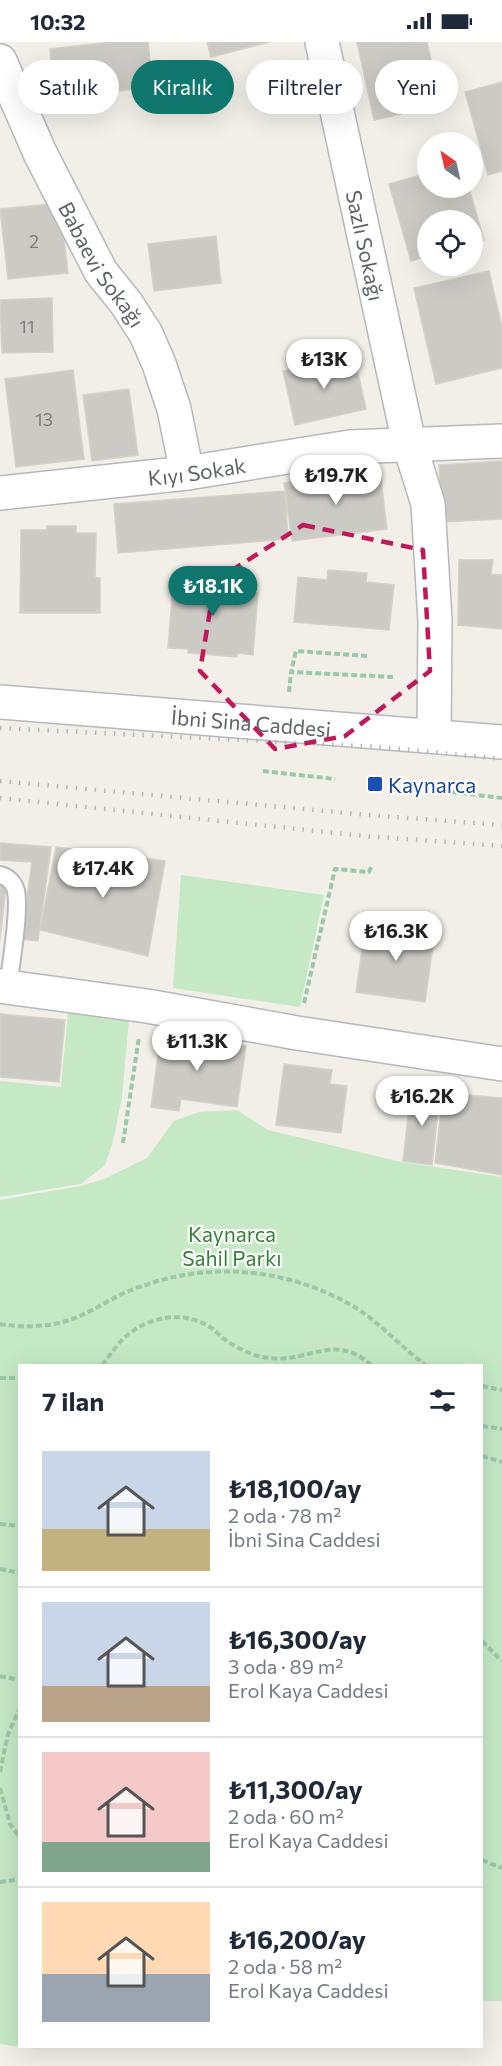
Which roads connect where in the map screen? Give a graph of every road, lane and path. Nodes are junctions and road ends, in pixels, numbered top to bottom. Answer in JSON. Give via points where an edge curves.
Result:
{"nodes":[{"id":1,"x":322,"y":42,"type":"edge"},
{"id":2,"x":0,"y":61,"type":"edge"},
{"id":3,"x":502,"y":441,"type":"edge"},
{"id":4,"x":409,"y":443,"type":"junction"},
{"id":5,"x":187,"y":473,"type":"junction"},
{"id":6,"x":0,"y":493,"type":"edge"},
{"id":7,"x":367,"y":656,"type":"dead end"},
{"id":8,"x":393,"y":677,"type":"dead end"},
{"id":9,"x":0,"y":702,"type":"edge"},
{"id":10,"x":434,"y":735,"type":"junction"},
{"id":11,"x":502,"y":742,"type":"edge"},
{"id":12,"x":263,"y":771,"type":"dead end"},
{"id":13,"x":335,"y":780,"type":"dead end"},
{"id":14,"x":443,"y":791,"type":"dead end"},
{"id":15,"x":502,"y":798,"type":"edge"},
{"id":16,"x":372,"y":865,"type":"dead end"},
{"id":17,"x":0,"y":875,"type":"edge"},
{"id":18,"x":4,"y":986,"type":"edge"},
{"id":19,"x":147,"y":1005,"type":"junction"},
{"id":20,"x":297,"y":1033,"type":"junction"},
{"id":21,"x":502,"y":1064,"type":"edge"},
{"id":22,"x":123,"y":1143,"type":"dead end"},
{"id":23,"x":0,"y":1324,"type":"edge"},
{"id":24,"x":103,"y":1364,"type":"edge"},
{"id":25,"x":370,"y":1364,"type":"edge"},
{"id":26,"x":425,"y":1364,"type":"edge"},
{"id":27,"x":0,"y":1378,"type":"edge"},
{"id":28,"x":18,"y":1378,"type":"edge"},
{"id":29,"x":483,"y":1386,"type":"edge"},
{"id":30,"x":502,"y":1390,"type":"edge"},
{"id":31,"x":483,"y":1426,"type":"edge"},
{"id":32,"x":502,"y":1429,"type":"edge"},
{"id":33,"x":483,"y":1456,"type":"edge"},
{"id":34,"x":502,"y":1462,"type":"edge"},
{"id":35,"x":0,"y":1524,"type":"edge"},
{"id":36,"x":18,"y":1526,"type":"edge"},
{"id":37,"x":0,"y":1569,"type":"edge"},
{"id":38,"x":18,"y":1573,"type":"edge"},
{"id":39,"x":483,"y":1642,"type":"edge"},
{"id":40,"x":502,"y":1661,"type":"edge"},
{"id":41,"x":0,"y":1676,"type":"edge"},
{"id":42,"x":18,"y":1680,"type":"edge"},
{"id":43,"x":18,"y":1712,"type":"edge"},
{"id":44,"x":0,"y":1772,"type":"edge"},
{"id":45,"x":0,"y":1788,"type":"edge"},
{"id":46,"x":18,"y":1835,"type":"edge"},
{"id":47,"x":483,"y":1860,"type":"edge"},
{"id":48,"x":502,"y":1868,"type":"edge"},
{"id":49,"x":18,"y":1879,"type":"edge"},
{"id":50,"x":0,"y":1882,"type":"edge"}],
"edges":[{"from":1,"to":4,"type":"street","name":"Sazlı Sokağı"},
{"from":2,"to":5,"type":"street","name":"Babaevi Sokağı","via":[[40,153],[101,272],[146,334],[174,409]]},
{"from":3,"to":4,"type":"street","name":"Kıyı Sokak"},
{"from":4,"to":5,"type":"street","name":"Kıyı Sokak","via":[[350,447]]},
{"from":4,"to":10,"type":"street","name":"Sazlı Sokağı","via":[[428,504],[435,621]]},
{"from":5,"to":6,"type":"street","name":"Kıyı Sokak"},
{"from":7,"to":8,"type":"path","via":[[296,651],[291,672]]},
{"from":9,"to":10,"type":"street","name":"İbni Sina Caddesi"},
{"from":10,"to":11,"type":"street","name":"İbni Sina Caddesi"},
{"from":12,"to":13,"type":"path"},
{"from":14,"to":15,"type":"path"},
{"from":16,"to":20,"type":"path","via":[[369,872],[335,869]]},
{"from":17,"to":18,"type":"lane","via":[[16,888],[17,903]]},
{"from":18,"to":19,"type":"street"},
{"from":19,"to":20,"type":"street"},
{"from":19,"to":22,"type":"path","via":[[140,1023]]},
{"from":20,"to":21,"type":"street"},
{"from":23,"to":26,"type":"path","via":[[35,1326],[71,1320],[163,1279],[226,1270],[295,1281],[333,1296],[360,1311]]},
{"from":24,"to":25,"type":"path","via":[[121,1341],[144,1323],[177,1317],[196,1320],[237,1347],[270,1358],[338,1350],[354,1352]]},
{"from":27,"to":28,"type":"path"},
{"from":29,"to":30,"type":"path"},
{"from":31,"to":32,"type":"path"},
{"from":33,"to":34,"type":"path"},
{"from":35,"to":36,"type":"path"},
{"from":37,"to":38,"type":"path"},
{"from":39,"to":40,"type":"path"},
{"from":41,"to":42,"type":"path"},
{"from":43,"to":44,"type":"path","via":[[8,1734]]},
{"from":45,"to":46,"type":"path","via":[[10,1824]]},
{"from":47,"to":48,"type":"path"},
{"from":49,"to":50,"type":"path"}]}
